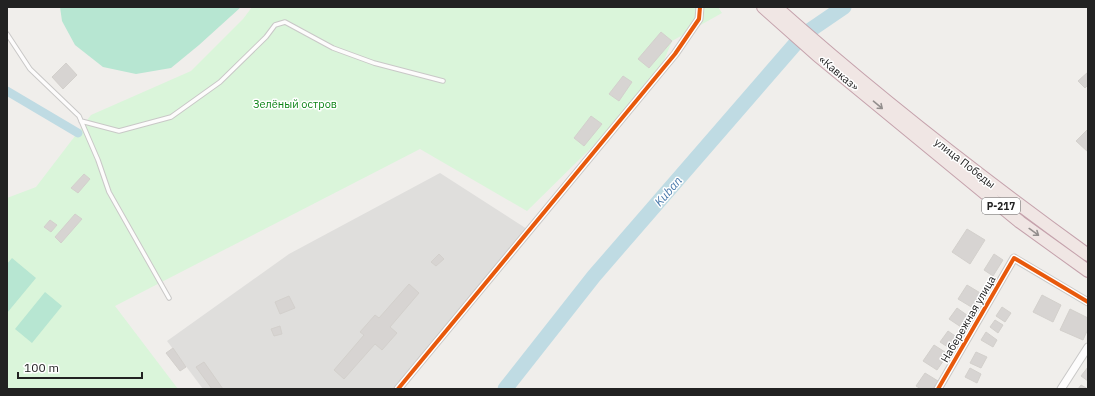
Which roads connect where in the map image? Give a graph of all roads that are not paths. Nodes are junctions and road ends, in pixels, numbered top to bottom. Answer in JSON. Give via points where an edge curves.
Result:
{"nodes":[{"id":1,"x":700,"y":7,"type":"edge"},
{"id":2,"x":763,"y":7,"type":"edge"},
{"id":3,"x":776,"y":7,"type":"edge"},
{"id":4,"x":7,"y":34,"type":"edge"},
{"id":5,"x":443,"y":81,"type":"dead end"},
{"id":6,"x":81,"y":122,"type":"junction"},
{"id":7,"x":918,"y":132,"type":"junction"},
{"id":8,"x":1088,"y":255,"type":"edge"},
{"id":9,"x":1088,"y":270,"type":"edge"},
{"id":10,"x":169,"y":298,"type":"dead end"},
{"id":11,"x":1088,"y":301,"type":"edge"},
{"id":12,"x":1088,"y":347,"type":"edge"},
{"id":13,"x":398,"y":389,"type":"edge"},
{"id":14,"x":938,"y":389,"type":"edge"},
{"id":15,"x":1061,"y":389,"type":"edge"}],
"edges":[{"from":1,"to":13,"type":"street","via":[[699,19],[675,54]]},
{"from":2,"to":7,"type":"highway","name":"«Кавказ»","number":"Р-217","one_way":true,"via":[[817,55]]},
{"from":3,"to":7,"type":"highway","name":"«Кавказ»","number":"Р-217"},
{"from":4,"to":6,"type":"lane","via":[[30,69],[79,116]]},
{"from":5,"to":6,"type":"lane","via":[[374,63],[333,48],[285,22],[275,26],[220,82],[171,118],[119,131]]},
{"from":6,"to":10,"type":"lane","via":[[109,192]]},
{"from":7,"to":8,"type":"highway","name":"улица Победы","number":"Р-217"},
{"from":7,"to":9,"type":"highway","name":"улица Победы","number":"Р-217","one_way":true,"via":[[1020,222]]},
{"from":11,"to":14,"type":"street","name":"Набережная улица","via":[[1014,258]]},
{"from":12,"to":15,"type":"street"}]}
